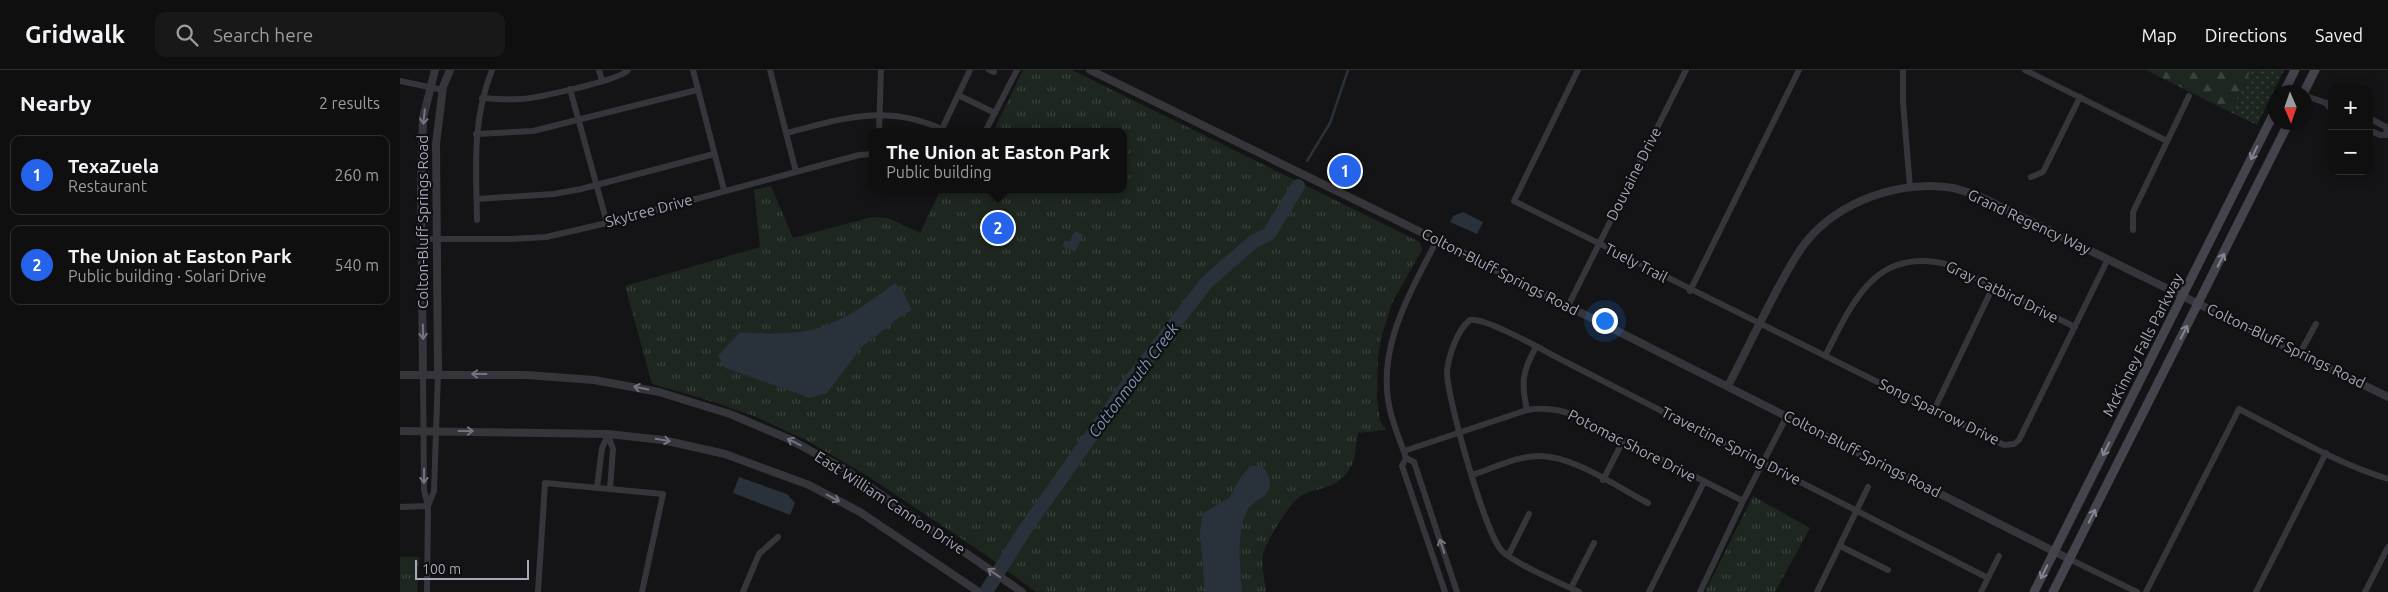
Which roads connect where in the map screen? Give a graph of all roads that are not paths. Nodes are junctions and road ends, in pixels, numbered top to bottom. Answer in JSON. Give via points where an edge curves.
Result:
{"nodes":[{"id":1,"x":434,"y":70,"type":"edge"},
{"id":2,"x":450,"y":70,"type":"edge"},
{"id":3,"x":492,"y":70,"type":"edge"},
{"id":4,"x":599,"y":70,"type":"edge"},
{"id":5,"x":628,"y":70,"type":"edge"},
{"id":6,"x":693,"y":70,"type":"edge"},
{"id":7,"x":770,"y":70,"type":"edge"},
{"id":8,"x":881,"y":70,"type":"edge"},
{"id":9,"x":970,"y":70,"type":"edge"},
{"id":10,"x":1017,"y":70,"type":"edge"},
{"id":11,"x":1090,"y":70,"type":"edge"},
{"id":12,"x":1578,"y":70,"type":"edge"},
{"id":13,"x":1686,"y":70,"type":"edge"},
{"id":14,"x":1800,"y":70,"type":"edge"},
{"id":15,"x":1903,"y":70,"type":"edge"},
{"id":16,"x":2026,"y":70,"type":"edge"},
{"id":17,"x":2295,"y":70,"type":"edge"},
{"id":18,"x":2316,"y":70,"type":"edge"},
{"id":19,"x":602,"y":80,"type":"junction"},
{"id":20,"x":400,"y":81,"type":"edge"},
{"id":21,"x":2288,"y":85,"type":"edge"},
{"id":22,"x":2309,"y":85,"type":"edge"},
{"id":23,"x":429,"y":86,"type":"junction"},
{"id":24,"x":570,"y":89,"type":"junction"},
{"id":25,"x":443,"y":90,"type":"junction"},
{"id":26,"x":698,"y":90,"type":"junction"},
{"id":27,"x":958,"y":95,"type":"junction"},
{"id":28,"x":2189,"y":96,"type":"dead end"},
{"id":29,"x":2080,"y":97,"type":"junction"},
{"id":30,"x":2313,"y":97,"type":"edge"},
{"id":31,"x":482,"y":98,"type":"junction"},
{"id":32,"x":2328,"y":102,"type":"edge"},
{"id":33,"x":995,"y":112,"type":"junction"},
{"id":34,"x":879,"y":114,"type":"junction"},
{"id":35,"x":579,"y":119,"type":"junction"},
{"id":36,"x":2373,"y":120,"type":"edge"},
{"id":37,"x":2268,"y":125,"type":"edge"},
{"id":38,"x":879,"y":128,"type":"edge"},
{"id":39,"x":940,"y":128,"type":"edge"},
{"id":40,"x":946,"y":128,"type":"edge"},
{"id":41,"x":987,"y":128,"type":"edge"},
{"id":42,"x":2285,"y":130,"type":"edge"},
{"id":43,"x":2373,"y":132,"type":"edge"},
{"id":44,"x":476,"y":134,"type":"junction"},
{"id":45,"x":787,"y":134,"type":"junction"},
{"id":46,"x":2387,"y":135,"type":"edge"},
{"id":47,"x":2167,"y":141,"type":"junction"},
{"id":48,"x":714,"y":154,"type":"junction"},
{"id":49,"x":869,"y":154,"type":"edge"},
{"id":50,"x":796,"y":172,"type":"junction"},
{"id":51,"x":2031,"y":178,"type":"dead end"},
{"id":52,"x":597,"y":185,"type":"junction"},
{"id":53,"x":1910,"y":188,"type":"junction"},
{"id":54,"x":724,"y":190,"type":"junction"},
{"id":55,"x":476,"y":198,"type":"junction"},
{"id":56,"x":477,"y":220,"type":"dead end"},
{"id":57,"x":607,"y":222,"type":"junction"},
{"id":58,"x":2133,"y":230,"type":"dead end"},
{"id":59,"x":422,"y":239,"type":"junction"},
{"id":60,"x":436,"y":239,"type":"junction"},
{"id":61,"x":1437,"y":240,"type":"junction"},
{"id":62,"x":1599,"y":244,"type":"junction"},
{"id":63,"x":2108,"y":259,"type":"junction"},
{"id":64,"x":1994,"y":286,"type":"junction"},
{"id":65,"x":1690,"y":291,"type":"junction"},
{"id":66,"x":2183,"y":296,"type":"junction"},
{"id":67,"x":2198,"y":303,"type":"junction"},
{"id":68,"x":1568,"y":306,"type":"junction"},
{"id":69,"x":1759,"y":324,"type":"junction"},
{"id":70,"x":2316,"y":324,"type":"dead end"},
{"id":71,"x":2075,"y":327,"type":"junction"},
{"id":72,"x":1536,"y":347,"type":"junction"},
{"id":73,"x":2300,"y":353,"type":"junction"},
{"id":74,"x":1825,"y":356,"type":"junction"},
{"id":75,"x":438,"y":374,"type":"junction"},
{"id":76,"x":400,"y":375,"type":"edge"},
{"id":77,"x":423,"y":375,"type":"junction"},
{"id":78,"x":1728,"y":386,"type":"junction"},
{"id":79,"x":2388,"y":397,"type":"edge"},
{"id":80,"x":1527,"y":410,"type":"junction"},
{"id":81,"x":1934,"y":410,"type":"junction"},
{"id":82,"x":1787,"y":416,"type":"junction"},
{"id":83,"x":400,"y":431,"type":"edge"},
{"id":84,"x":424,"y":431,"type":"junction"},
{"id":85,"x":436,"y":431,"type":"junction"},
{"id":86,"x":1459,"y":433,"type":"junction"},
{"id":87,"x":1623,"y":441,"type":"junction"},
{"id":88,"x":2326,"y":453,"type":"junction"},
{"id":89,"x":1405,"y":454,"type":"junction"},
{"id":90,"x":1764,"y":462,"type":"junction"},
{"id":91,"x":1472,"y":475,"type":"junction"},
{"id":92,"x":2388,"y":479,"type":"edge"},
{"id":93,"x":1603,"y":480,"type":"junction"},
{"id":94,"x":1704,"y":482,"type":"junction"},
{"id":95,"x":1868,"y":487,"type":"dead end"},
{"id":96,"x":598,"y":488,"type":"junction"},
{"id":97,"x":610,"y":489,"type":"junction"},
{"id":98,"x":1743,"y":501,"type":"junction"},
{"id":99,"x":1648,"y":503,"type":"dead end"},
{"id":100,"x":428,"y":506,"type":"junction"},
{"id":101,"x":400,"y":507,"type":"edge"},
{"id":102,"x":1857,"y":511,"type":"junction"},
{"id":103,"x":1529,"y":514,"type":"dead end"},
{"id":104,"x":778,"y":537,"type":"dead end"},
{"id":105,"x":1594,"y":543,"type":"dead end"},
{"id":106,"x":1840,"y":546,"type":"junction"},
{"id":107,"x":2388,"y":547,"type":"edge"},
{"id":108,"x":2054,"y":551,"type":"junction"},
{"id":109,"x":1508,"y":556,"type":"junction"},
{"id":110,"x":1999,"y":556,"type":"dead end"},
{"id":111,"x":2070,"y":559,"type":"junction"},
{"id":112,"x":1888,"y":570,"type":"dead end"},
{"id":113,"x":1988,"y":578,"type":"junction"},
{"id":114,"x":1571,"y":588,"type":"junction"},
{"id":115,"x":427,"y":592,"type":"edge"},
{"id":116,"x":538,"y":592,"type":"edge"},
{"id":117,"x":642,"y":592,"type":"edge"},
{"id":118,"x":743,"y":592,"type":"edge"},
{"id":119,"x":979,"y":592,"type":"edge"},
{"id":120,"x":1022,"y":592,"type":"edge"},
{"id":121,"x":1445,"y":592,"type":"edge"},
{"id":122,"x":1457,"y":592,"type":"edge"},
{"id":123,"x":1578,"y":592,"type":"edge"},
{"id":124,"x":1650,"y":592,"type":"edge"},
{"id":125,"x":1700,"y":592,"type":"edge"},
{"id":126,"x":1817,"y":592,"type":"edge"},
{"id":127,"x":1981,"y":592,"type":"edge"},
{"id":128,"x":2034,"y":592,"type":"edge"},
{"id":129,"x":2053,"y":592,"type":"edge"},
{"id":130,"x":2137,"y":592,"type":"edge"},
{"id":131,"x":2146,"y":592,"type":"edge"},
{"id":132,"x":2256,"y":592,"type":"edge"},
{"id":133,"x":2365,"y":592,"type":"edge"}],
"edges":[{"from":1,"to":23,"type":"street","name":"Colton-Bluff Springs Road"},
{"from":2,"to":25,"type":"street","name":"Colton-Bluff Springs Road"},
{"from":3,"to":31,"type":"street"},
{"from":4,"to":19,"type":"street"},
{"from":5,"to":19,"type":"street","via":[[626,74]]},
{"from":6,"to":26,"type":"street"},
{"from":7,"to":45,"type":"street"},
{"from":8,"to":34,"type":"street"},
{"from":9,"to":27,"type":"street"},
{"from":10,"to":33,"type":"street"},
{"from":11,"to":61,"type":"street","name":"Colton-Bluff Springs Road"},
{"from":12,"to":62,"type":"street","name":"Tuely Trail","via":[[1514,202]]},
{"from":13,"to":62,"type":"street","name":"Douvaine Drive"},
{"from":14,"to":65,"type":"street"},
{"from":15,"to":53,"type":"street"},
{"from":16,"to":29,"type":"street"},
{"from":17,"to":21,"type":"main road"},
{"from":18,"to":22,"type":"main road"},
{"from":19,"to":24,"type":"street"},
{"from":20,"to":23,"type":"street"},
{"from":23,"to":25,"type":"street"},
{"from":23,"to":59,"type":"street","name":"Colton-Bluff Springs Road","one_way":true,"via":[[423,118]]},
{"from":24,"to":31,"type":"street","via":[[521,99]]},
{"from":24,"to":35,"type":"street"},
{"from":25,"to":60,"type":"street","name":"Colton-Bluff Springs Road","via":[[436,144]]},
{"from":26,"to":35,"type":"street"},
{"from":26,"to":48,"type":"street"},
{"from":27,"to":33,"type":"street"},
{"from":27,"to":40,"type":"street"},
{"from":28,"to":47,"type":"street"},
{"from":29,"to":47,"type":"street"},
{"from":29,"to":51,"type":"street","via":[[2043,172]]},
{"from":30,"to":32,"type":"street"},
{"from":31,"to":44,"type":"street"},
{"from":33,"to":41,"type":"street"},
{"from":34,"to":38,"type":"street"},
{"from":34,"to":39,"type":"street","via":[[910,117]]},
{"from":34,"to":45,"type":"street","via":[[846,118]]},
{"from":35,"to":44,"type":"street","via":[[534,131]]},
{"from":35,"to":52,"type":"street"},
{"from":36,"to":46,"type":"street","via":[[2386,127]]},
{"from":37,"to":66,"type":"main road","name":"McKinney Falls Parkway","one_way":true},
{"from":67,"to":42,"type":"main road","name":"McKinney Falls Parkway","one_way":true},
{"from":43,"to":46,"type":"street"},
{"from":44,"to":55,"type":"street"},
{"from":45,"to":50,"type":"street"},
{"from":47,"to":58,"type":"street","via":[[2133,212]]},
{"from":48,"to":52,"type":"street"},
{"from":48,"to":54,"type":"street"},
{"from":49,"to":50,"type":"street","name":"Skytree Drive"},
{"from":50,"to":54,"type":"street","name":"Skytree Drive"},
{"from":52,"to":55,"type":"street","via":[[554,194]]},
{"from":52,"to":57,"type":"street"},
{"from":53,"to":63,"type":"street","name":"Grand Regency Way","via":[[1953,188],[1979,196]]},
{"from":53,"to":69,"type":"street","name":"Grand Regency Way","via":[[1855,203],[1826,223],[1806,242],[1792,262]]},
{"from":54,"to":57,"type":"street","name":"Skytree Drive"},
{"from":55,"to":56,"type":"street"},
{"from":57,"to":60,"type":"street","name":"Skytree Drive","via":[[546,236]]},
{"from":59,"to":60,"type":"street","name":"Skytree Drive"},
{"from":59,"to":77,"type":"street","name":"Colton-Bluff Springs Road","one_way":true},
{"from":60,"to":75,"type":"street","name":"Colton-Bluff Springs Road"},
{"from":61,"to":68,"type":"street","name":"Colton-Bluff Springs Road"},
{"from":61,"to":89,"type":"street","via":[[1402,307],[1391,342],[1388,397]]},
{"from":62,"to":65,"type":"street","name":"Tuely Trail"},
{"from":62,"to":68,"type":"street","name":"Douvaine Drive"},
{"from":63,"to":66,"type":"street","name":"Grand Regency Way"},
{"from":63,"to":71,"type":"street","name":"Song Sparrow Drive"},
{"from":64,"to":71,"type":"street","name":"Gray Catbird Drive"},
{"from":64,"to":74,"type":"street","name":"Gray Catbird Drive","via":[[1938,262],[1915,262],[1886,270],[1859,293]]},
{"from":64,"to":81,"type":"street"},
{"from":65,"to":69,"type":"street","name":"Tuely Trail"},
{"from":66,"to":67,"type":"street","name":"Colton-Bluff Springs Road"},
{"from":66,"to":108,"type":"main road","name":"McKinney Falls Parkway","one_way":true},
{"from":67,"to":73,"type":"street","name":"Colton-Bluff Springs Road"},
{"from":111,"to":67,"type":"main road","name":"McKinney Falls Parkway","one_way":true},
{"from":68,"to":78,"type":"street","name":"Colton-Bluff Springs Road"},
{"from":69,"to":74,"type":"street","name":"Song Sparrow Drive"},
{"from":69,"to":78,"type":"street","name":"Grand Regency Way"},
{"from":70,"to":73,"type":"street"},
{"from":71,"to":81,"type":"street","name":"Song Sparrow Drive","via":[[2019,440],[2014,444],[2004,445]]},
{"from":72,"to":80,"type":"street","via":[[1522,383]]},
{"from":72,"to":86,"type":"street","name":"Travertine Spring Drive","via":[[1483,320],[1474,319],[1465,325],[1454,344],[1448,370]]},
{"from":72,"to":90,"type":"street","name":"Travertine Spring Drive"},
{"from":73,"to":79,"type":"street","name":"Colton-Bluff Springs Road"},
{"from":74,"to":81,"type":"street","name":"Song Sparrow Drive"},
{"from":75,"to":77,"type":"street","name":"East William Cannon Drive"},
{"from":75,"to":85,"type":"street"},
{"from":120,"to":75,"type":"street","name":"East William Cannon Drive","one_way":true,"via":[[844,469],[764,428],[694,401],[594,380]]},
{"from":76,"to":77,"type":"street","name":"East William Cannon Drive"},
{"from":77,"to":84,"type":"street"},
{"from":78,"to":82,"type":"street","name":"Colton-Bluff Springs Road"},
{"from":80,"to":86,"type":"street","name":"Potomac Shore Drive"},
{"from":80,"to":87,"type":"street","name":"Potomac Shore Drive","via":[[1564,411]]},
{"from":82,"to":90,"type":"street"},
{"from":82,"to":108,"type":"street","name":"Colton-Bluff Springs Road"},
{"from":83,"to":84,"type":"street","name":"East William Cannon Drive"},
{"from":84,"to":85,"type":"street","name":"East William Cannon Drive"},
{"from":84,"to":100,"type":"street","one_way":true,"via":[[424,490]]},
{"from":85,"to":100,"type":"street","via":[[434,491]]},
{"from":85,"to":119,"type":"street","name":"East William Cannon Drive","one_way":true,"via":[[608,434],[663,440],[725,454],[809,485],[860,512]]},
{"from":86,"to":89,"type":"street","name":"Potomac Shore Drive"},
{"from":86,"to":91,"type":"street"},
{"from":87,"to":93,"type":"street"},
{"from":87,"to":94,"type":"street","name":"Potomac Shore Drive"},
{"from":88,"to":92,"type":"street","via":[[2364,472]]},
{"from":88,"to":131,"type":"street","via":[[2239,409]]},
{"from":88,"to":132,"type":"street"},
{"from":89,"to":121,"type":"street","via":[[1403,466]]},
{"from":122,"to":89,"type":"street","one_way":true,"via":[[1414,462]]},
{"from":90,"to":98,"type":"street"},
{"from":90,"to":102,"type":"street","name":"Travertine Spring Drive"},
{"from":91,"to":93,"type":"street","via":[[1538,456],[1563,460]]},
{"from":91,"to":109,"type":"street","via":[[1494,540]]},
{"from":93,"to":99,"type":"street"},
{"from":94,"to":98,"type":"street","name":"Potomac Shore Drive"},
{"from":94,"to":124,"type":"street"},
{"from":95,"to":102,"type":"street"},
{"from":96,"to":97,"type":"street"},
{"from":96,"to":97,"type":"street","via":[[602,448],[608,435],[613,449]]},
{"from":96,"to":116,"type":"street","via":[[545,483]]},
{"from":97,"to":117,"type":"street","via":[[663,494]]},
{"from":98,"to":125,"type":"street"},
{"from":100,"to":101,"type":"street"},
{"from":100,"to":115,"type":"street"},
{"from":102,"to":106,"type":"street"},
{"from":102,"to":113,"type":"street","name":"Travertine Spring Drive"},
{"from":103,"to":109,"type":"street"},
{"from":104,"to":118,"type":"street","via":[[759,554]]},
{"from":105,"to":114,"type":"street"},
{"from":106,"to":112,"type":"street"},
{"from":106,"to":126,"type":"street"},
{"from":107,"to":133,"type":"street"},
{"from":108,"to":111,"type":"street","name":"Colton-Bluff Springs Road"},
{"from":108,"to":128,"type":"main road","name":"McKinney Falls Parkway","one_way":true},
{"from":109,"to":114,"type":"street"},
{"from":110,"to":113,"type":"street"},
{"from":111,"to":129,"type":"main road","name":"McKinney Falls Parkway"},
{"from":111,"to":130,"type":"street"},
{"from":113,"to":127,"type":"street"},
{"from":114,"to":123,"type":"street"}]}
